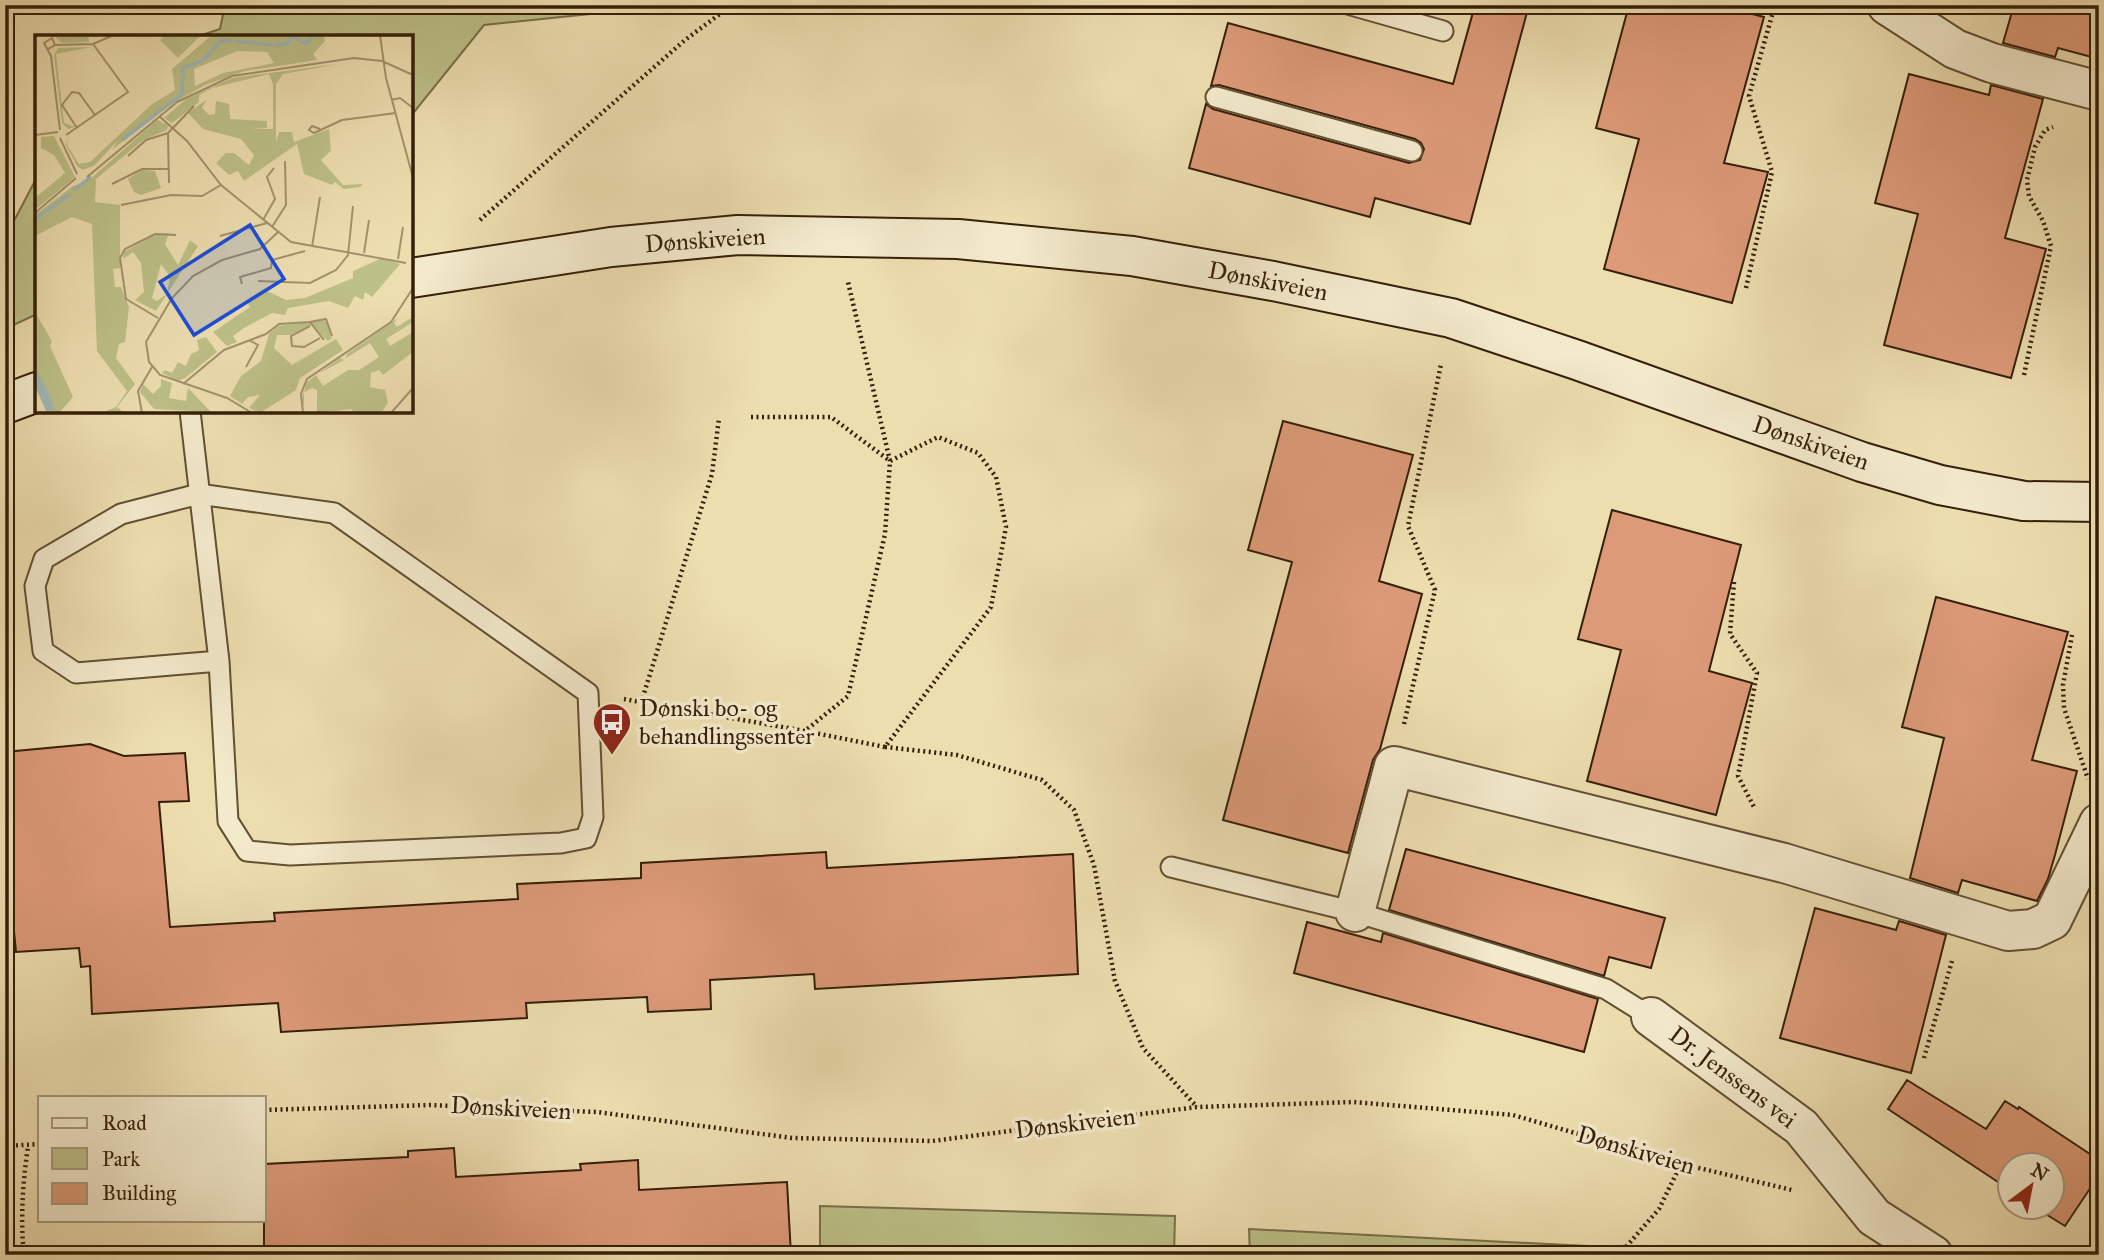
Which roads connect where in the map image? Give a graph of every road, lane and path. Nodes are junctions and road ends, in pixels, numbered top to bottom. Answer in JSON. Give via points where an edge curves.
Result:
{"nodes":[{"id":1,"x":732,"y":5,"type":"edge"},
{"id":2,"x":1351,"y":5,"type":"edge"},
{"id":3,"x":1775,"y":5,"type":"edge"},
{"id":4,"x":1887,"y":5,"type":"edge"},
{"id":5,"x":1443,"y":31,"type":"dead end"},
{"id":6,"x":2099,"y":91,"type":"edge"},
{"id":7,"x":1216,"y":97,"type":"dead end"},
{"id":8,"x":2058,"y":126,"type":"dead end"},
{"id":9,"x":1412,"y":151,"type":"dead end"},
{"id":10,"x":477,"y":222,"type":"dead end"},
{"id":11,"x":837,"y":236,"type":"junction"},
{"id":12,"x":413,"y":278,"type":"edge"},
{"id":13,"x":1746,"y":288,"type":"dead end"},
{"id":14,"x":1451,"y":318,"type":"junction"},
{"id":15,"x":2024,"y":375,"type":"dead end"},
{"id":16,"x":35,"y":393,"type":"edge"},
{"id":17,"x":5,"y":404,"type":"edge"},
{"id":18,"x":190,"y":413,"type":"edge"},
{"id":19,"x":751,"y":417,"type":"dead end"},
{"id":20,"x":719,"y":418,"type":"dead end"},
{"id":21,"x":890,"y":461,"type":"junction"},
{"id":22,"x":199,"y":494,"type":"junction"},
{"id":23,"x":2099,"y":502,"type":"edge"},
{"id":24,"x":1734,"y":582,"type":"dead end"},
{"id":25,"x":2072,"y":635,"type":"dead end"},
{"id":26,"x":219,"y":661,"type":"junction"},
{"id":27,"x":588,"y":693,"type":"junction"},
{"id":28,"x":641,"y":702,"type":"junction"},
{"id":29,"x":805,"y":731,"type":"junction"},
{"id":30,"x":885,"y":747,"type":"junction"},
{"id":31,"x":1394,"y":766,"type":"junction"},
{"id":32,"x":2090,"y":784,"type":"dead end"},
{"id":33,"x":2099,"y":823,"type":"edge"},
{"id":34,"x":1784,"y":863,"type":"junction"},
{"id":35,"x":1171,"y":867,"type":"dead end"},
{"id":36,"x":1355,"y":912,"type":"junction"},
{"id":37,"x":1964,"y":918,"type":"junction"},
{"id":38,"x":1651,"y":1017,"type":"joint"},
{"id":39,"x":1924,"y":1058,"type":"dead end"},
{"id":40,"x":1197,"y":1107,"type":"junction"},
{"id":41,"x":266,"y":1110,"type":"edge"},
{"id":42,"x":38,"y":1144,"type":"edge"},
{"id":43,"x":5,"y":1146,"type":"edge"},
{"id":44,"x":28,"y":1146,"type":"junction"},
{"id":45,"x":1682,"y":1164,"type":"junction"},
{"id":46,"x":1798,"y":1192,"type":"dead end"},
{"id":47,"x":24,"y":1255,"type":"edge"},
{"id":48,"x":1619,"y":1255,"type":"edge"},
{"id":49,"x":1933,"y":1255,"type":"edge"}],
"edges":[{"from":1,"to":10,"type":"path","via":[[685,40]]},
{"from":2,"to":5,"type":"lane"},
{"from":3,"to":13,"type":"path","via":[[1749,96],[1772,172]]},
{"from":4,"to":6,"type":"street","via":[[1955,49]]},
{"from":7,"to":9,"type":"lane"},
{"from":8,"to":15,"type":"path","via":[[2045,130],[2035,147],[2027,180],[2029,196],[2051,246]]},
{"from":11,"to":12,"type":"street","name":"Dønskiveien","via":[[738,234],[611,247]]},
{"from":11,"to":14,"type":"street","name":"Dønskiveien","via":[[958,239],[1132,256]]},
{"from":11,"to":21,"type":"path"},
{"from":14,"to":23,"type":"street","name":"Dønskiveien","via":[[1940,485],[2024,501]]},
{"from":14,"to":31,"type":"path","via":[[1408,526],[1435,590]]},
{"from":16,"to":17,"type":"street"},
{"from":18,"to":22,"type":"lane"},
{"from":19,"to":21,"type":"path","via":[[831,417]]},
{"from":20,"to":28,"type":"path","via":[[712,474]]},
{"from":21,"to":29,"type":"path","via":[[885,534],[848,696]]},
{"from":21,"to":30,"type":"path","via":[[938,437],[978,453],[996,477],[1006,527],[991,607]]},
{"from":22,"to":26,"type":"lane"},
{"from":22,"to":26,"type":"lane","via":[[121,514],[44,559],[36,586],[41,638],[43,651],[76,673]]},
{"from":22,"to":27,"type":"lane","via":[[334,513]]},
{"from":24,"to":34,"type":"path","via":[[1730,634],[1757,673],[1738,776]]},
{"from":25,"to":32,"type":"path","via":[[2064,708]]},
{"from":26,"to":27,"type":"lane","via":[[228,821],[247,851],[279,854],[561,844],[586,838],[593,817]]},
{"from":27,"to":28,"type":"path"},
{"from":28,"to":29,"type":"path"},
{"from":29,"to":30,"type":"path"},
{"from":30,"to":40,"type":"path","via":[[957,755],[1042,780],[1074,810],[1094,865],[1115,981],[1143,1048]]},
{"from":31,"to":34,"type":"street"},
{"from":31,"to":36,"type":"street"},
{"from":33,"to":37,"type":"street","via":[[2052,920],[2033,929],[2008,932]]},
{"from":34,"to":37,"type":"street"},
{"from":35,"to":36,"type":"lane"},
{"from":36,"to":38,"type":"lane","via":[[1606,989]]},
{"from":37,"to":39,"type":"path"},
{"from":38,"to":49,"type":"street","name":"Dr. Jenssens vei","via":[[1801,1127],[1874,1217]]},
{"from":40,"to":41,"type":"path","name":"Dønskiveien","via":[[932,1141],[792,1138],[597,1112],[430,1105]]},
{"from":40,"to":45,"type":"path","name":"Dønskiveien","via":[[1353,1102],[1513,1115]]},
{"from":42,"to":44,"type":"path"},
{"from":43,"to":44,"type":"path"},
{"from":44,"to":47,"type":"path","via":[[21,1227]]},
{"from":45,"to":46,"type":"path","name":"Dønskiveien"},
{"from":45,"to":48,"type":"path","via":[[1659,1209]]}]}
